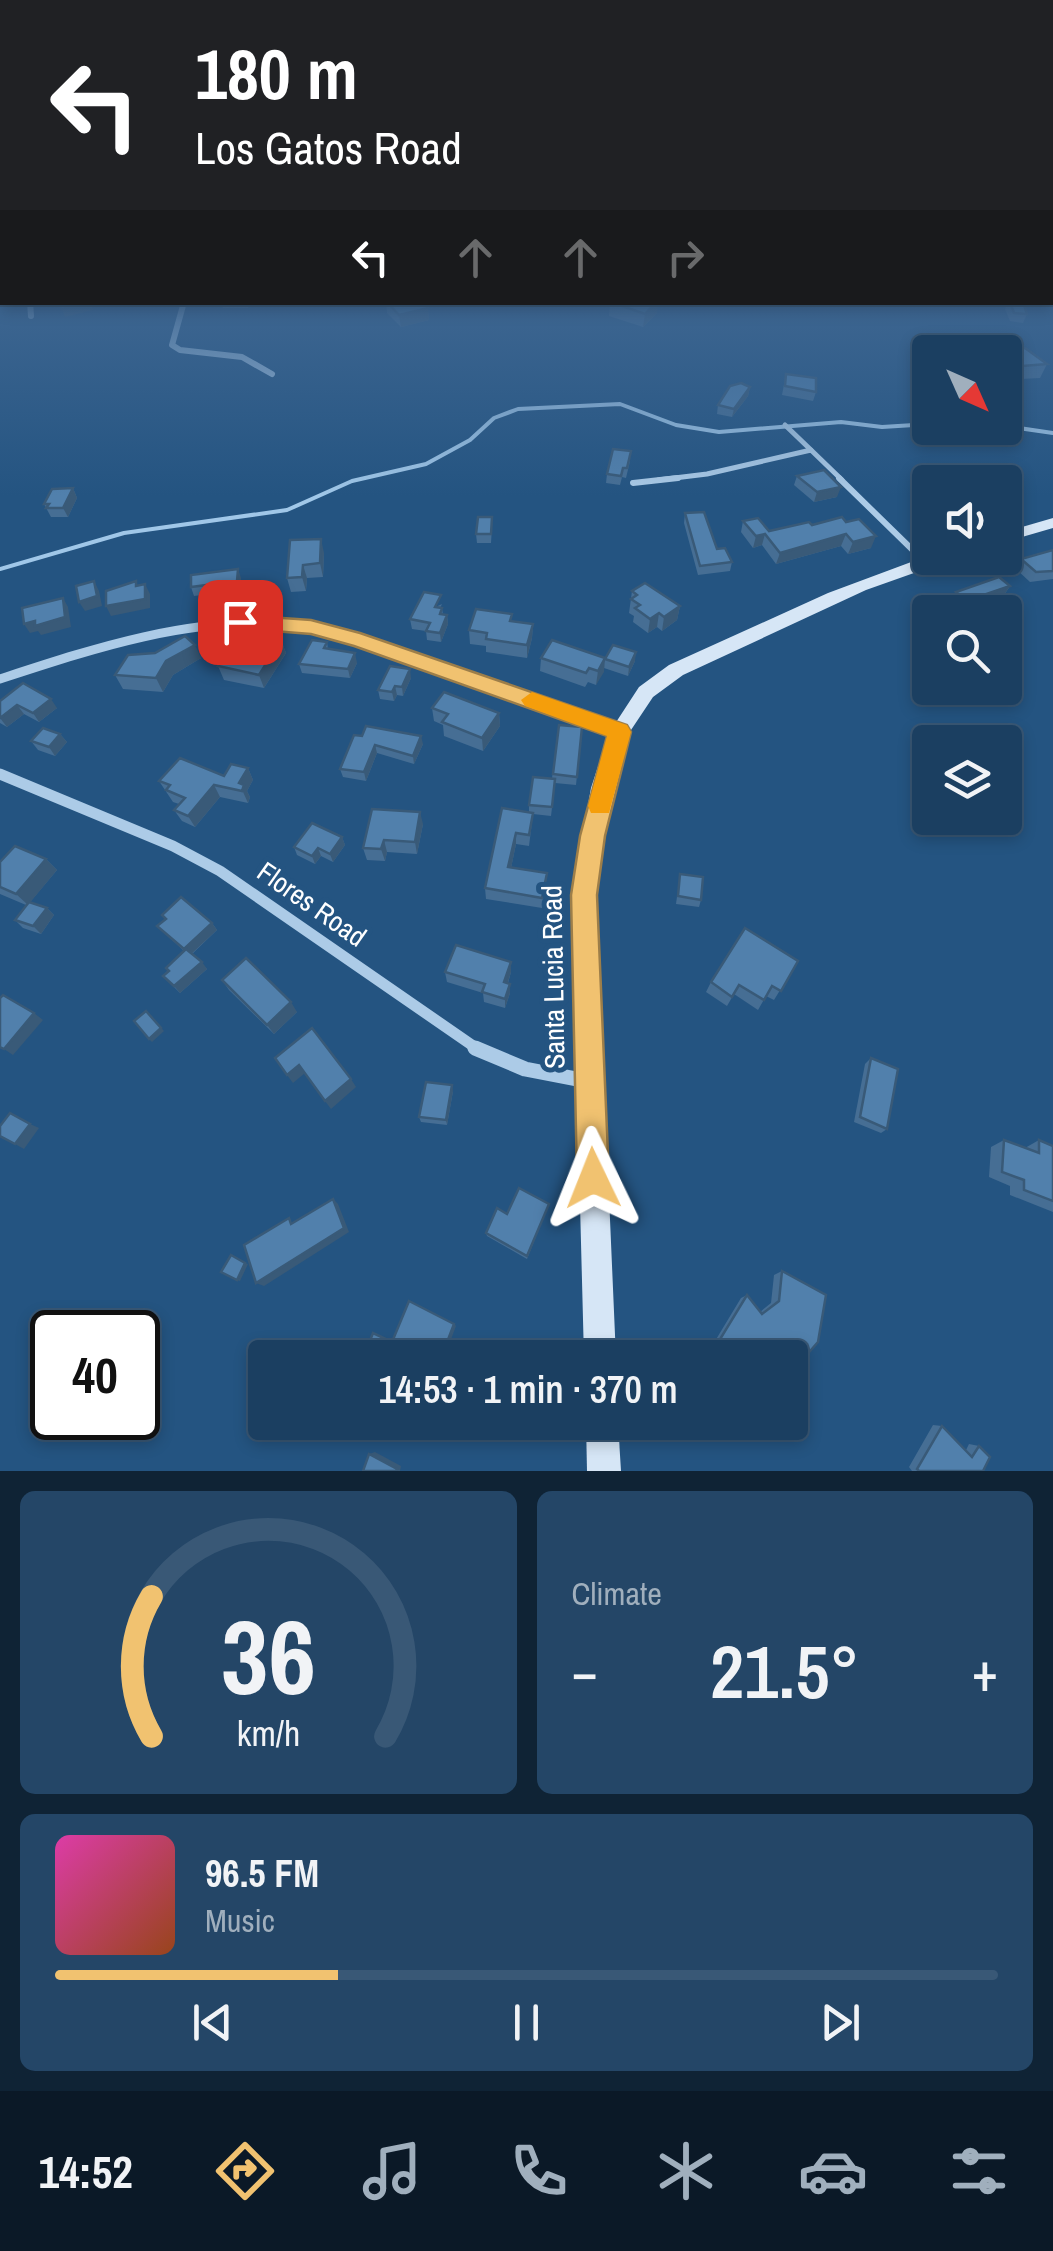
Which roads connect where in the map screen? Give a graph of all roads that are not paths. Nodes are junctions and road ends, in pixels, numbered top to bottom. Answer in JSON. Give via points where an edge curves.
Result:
{"nodes":[{"id":1,"x":243,"y":359,"type":"edge"},
{"id":2,"x":272,"y":374,"type":"dead end"},
{"id":3,"x":785,"y":425,"type":"dead end"},
{"id":4,"x":812,"y":450,"type":"junction"},
{"id":5,"x":632,"y":483,"type":"dead end"},
{"id":6,"x":1053,"y":522,"type":"edge"},
{"id":7,"x":1022,"y":532,"type":"edge"},
{"id":8,"x":912,"y":542,"type":"edge"},
{"id":9,"x":912,"y":568,"type":"edge"},
{"id":10,"x":0,"y":679,"type":"edge"},
{"id":11,"x":619,"y":732,"type":"junction"},
{"id":12,"x":0,"y":774,"type":"edge"},
{"id":13,"x":589,"y":1081,"type":"junction"},
{"id":14,"x":599,"y":1340,"type":"edge"},
{"id":15,"x":603,"y":1440,"type":"edge"},
{"id":16,"x":604,"y":1471,"type":"edge"}],
"edges":[{"from":1,"to":2,"type":"street"},
{"from":3,"to":4,"type":"lane"},
{"from":4,"to":5,"type":"lane"},
{"from":4,"to":8,"type":"lane"},
{"from":6,"to":7,"type":"street"},
{"from":9,"to":11,"type":"street","name":"Santa Lucia Road","via":[[668,674],[646,692]]},
{"from":10,"to":11,"type":"street","via":[[126,642],[218,625],[284,624],[387,648]]},
{"from":11,"to":13,"type":"street","name":"Santa Lucia Road","via":[[584,895]]},
{"from":12,"to":13,"type":"street","name":"Flores Road","via":[[220,870],[483,1053]]},
{"from":13,"to":14,"type":"street","name":"Santa Lucia Road"},
{"from":15,"to":16,"type":"street"}]}
